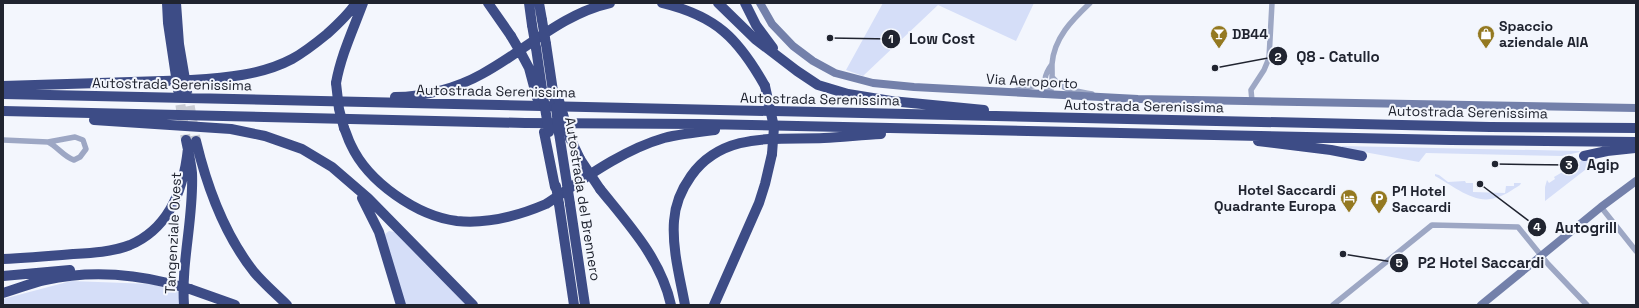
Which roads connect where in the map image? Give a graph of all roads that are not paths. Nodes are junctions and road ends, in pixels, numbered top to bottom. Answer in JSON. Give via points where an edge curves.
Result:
{"nodes":[{"id":1,"x":167,"y":3,"type":"edge"},
{"id":2,"x":176,"y":3,"type":"edge"},
{"id":3,"x":356,"y":3,"type":"edge"},
{"id":4,"x":363,"y":3,"type":"edge"},
{"id":5,"x":488,"y":3,"type":"edge"},
{"id":6,"x":529,"y":3,"type":"edge"},
{"id":7,"x":540,"y":3,"type":"edge"},
{"id":8,"x":610,"y":3,"type":"edge"},
{"id":9,"x":662,"y":3,"type":"edge"},
{"id":10,"x":718,"y":3,"type":"edge"},
{"id":11,"x":745,"y":3,"type":"edge"},
{"id":12,"x":760,"y":3,"type":"edge"},
{"id":13,"x":1090,"y":3,"type":"edge"},
{"id":14,"x":1272,"y":3,"type":"edge"},
{"id":15,"x":779,"y":58,"type":"junction"},
{"id":16,"x":1052,"y":64,"type":"junction"},
{"id":17,"x":1053,"y":78,"type":"junction"},
{"id":18,"x":1044,"y":81,"type":"junction"},
{"id":19,"x":3,"y":86,"type":"edge"},
{"id":20,"x":1011,"y":93,"type":"junction"},
{"id":21,"x":3,"y":94,"type":"edge"},
{"id":22,"x":1050,"y":95,"type":"junction"},
{"id":23,"x":556,"y":96,"type":"junction"},
{"id":24,"x":540,"y":97,"type":"junction"},
{"id":25,"x":1110,"y":98,"type":"junction"},
{"id":26,"x":271,"y":100,"type":"junction"},
{"id":27,"x":1252,"y":101,"type":"junction"},
{"id":28,"x":1636,"y":108,"type":"edge"},
{"id":29,"x":4,"y":111,"type":"edge"},
{"id":30,"x":1056,"y":118,"type":"junction"},
{"id":31,"x":758,"y":126,"type":"junction"},
{"id":32,"x":1636,"y":128,"type":"edge"},
{"id":33,"x":980,"y":130,"type":"junction"},
{"id":34,"x":1235,"y":135,"type":"junction"},
{"id":35,"x":3,"y":140,"type":"edge"},
{"id":36,"x":48,"y":142,"type":"junction"},
{"id":37,"x":1636,"y":142,"type":"edge"},
{"id":38,"x":190,"y":143,"type":"junction"},
{"id":39,"x":1636,"y":148,"type":"edge"},
{"id":40,"x":1362,"y":156,"type":"dead end"},
{"id":41,"x":1584,"y":156,"type":"dead end"},
{"id":42,"x":1636,"y":181,"type":"edge"},
{"id":43,"x":357,"y":190,"type":"junction"},
{"id":44,"x":1601,"y":207,"type":"junction"},
{"id":45,"x":1636,"y":251,"type":"edge"},
{"id":46,"x":1542,"y":257,"type":"junction"},
{"id":47,"x":3,"y":260,"type":"edge"},
{"id":48,"x":3,"y":276,"type":"edge"},
{"id":49,"x":143,"y":277,"type":"junction"},
{"id":50,"x":3,"y":293,"type":"edge"},
{"id":51,"x":184,"y":305,"type":"edge"},
{"id":52,"x":235,"y":305,"type":"edge"},
{"id":53,"x":287,"y":305,"type":"edge"},
{"id":54,"x":401,"y":305,"type":"edge"},
{"id":55,"x":473,"y":305,"type":"edge"},
{"id":56,"x":574,"y":305,"type":"edge"},
{"id":57,"x":585,"y":305,"type":"edge"},
{"id":58,"x":671,"y":305,"type":"edge"},
{"id":59,"x":685,"y":305,"type":"edge"},
{"id":60,"x":714,"y":305,"type":"edge"},
{"id":61,"x":1333,"y":305,"type":"edge"},
{"id":62,"x":1481,"y":305,"type":"edge"},
{"id":63,"x":1587,"y":305,"type":"edge"}],
"edges":[{"from":1,"to":2,"type":"highway","via":[[168,23],[183,91]]},
{"from":3,"to":19,"type":"highway","bridge":true,"via":[[336,26],[292,59],[270,68],[237,76],[191,80]]},
{"from":4,"to":31,"type":"highway","bridge":true,"via":[[344,50],[336,83],[344,128],[351,146],[372,174],[404,201],[436,216],[473,221],[508,217],[546,204],[613,160],[664,138],[695,132]]},
{"from":5,"to":24,"type":"highway","bridge":true,"via":[[521,53]]},
{"from":6,"to":24,"type":"highway","name":"Autostrada del Brennero","bridge":true},
{"from":7,"to":23,"type":"highway","bridge":true},
{"from":8,"to":26,"type":"highway","via":[[576,14],[482,74],[445,89],[404,97],[332,96]]},
{"from":9,"to":60,"type":"highway","bridge":true,"via":[[698,14],[735,42],[753,63],[765,86],[774,127],[772,154],[759,203]]},
{"from":10,"to":15,"type":"highway"},
{"from":11,"to":15,"type":"highway","via":[[756,25]]},
{"from":12,"to":20,"type":"street","name":"Via Aeroporto","via":[[772,24],[793,46],[813,61],[835,72],[873,83]]},
{"from":13,"to":16,"type":"street","via":[[1071,20],[1062,34]]},
{"from":14,"to":27,"type":"street","via":[[1269,58],[1251,90]]},
{"from":15,"to":30,"type":"highway","via":[[818,85],[848,94],[891,101]]},
{"from":16,"to":17,"type":"street"},
{"from":16,"to":18,"type":"street"},
{"from":17,"to":22,"type":"street"},
{"from":17,"to":25,"type":"street","via":[[1068,90]]},
{"from":18,"to":20,"type":"street"},
{"from":18,"to":22,"type":"street"},
{"from":20,"to":22,"type":"street","name":"Via Aeroporto"},
{"from":21,"to":26,"type":"highway","name":"Autostrada Serenissima"},
{"from":22,"to":25,"type":"street","name":"Via Aeroporto"},
{"from":23,"to":57,"type":"highway","name":"Autostrada del Brennero","bridge":true,"via":[[559,133]]},
{"from":23,"to":58,"type":"highway","bridge":true,"via":[[580,159],[652,257],[663,278]]},
{"from":24,"to":56,"type":"highway","name":"Autostrada del Brennero","bridge":true},
{"from":25,"to":27,"type":"street","name":"Via Aeroporto"},
{"from":26,"to":30,"type":"highway","name":"Autostrada Serenissima"},
{"from":27,"to":28,"type":"street","name":"Via Aeroporto"},
{"from":29,"to":31,"type":"highway","name":"Autostrada Serenissima","via":[[525,124]]},
{"from":29,"to":43,"type":"highway","via":[[49,118],[247,132],[280,140],[302,149],[332,167]]},
{"from":30,"to":32,"type":"highway","name":"Autostrada Serenissima","via":[[1512,128]]},
{"from":31,"to":33,"type":"highway","name":"Autostrada Serenissima"},
{"from":33,"to":34,"type":"highway","name":"Autostrada Serenissima"},
{"from":33,"to":59,"type":"highway","via":[[824,138],[768,138],[717,152],[694,171],[681,193],[675,210],[675,249]]},
{"from":34,"to":37,"type":"highway","name":"Autostrada Serenissima"},
{"from":34,"to":40,"type":"highway","via":[[1267,143]]},
{"from":35,"to":36,"type":"street"},
{"from":36,"to":36,"type":"street","via":[[74,160],[86,149],[83,140],[75,137]]},
{"from":38,"to":47,"type":"highway","via":[[186,167],[174,204],[162,221],[146,236],[130,245],[112,250]]},
{"from":38,"to":51,"type":"highway","name":"Tangenziale Ovest","via":[[191,202]]},
{"from":38,"to":53,"type":"highway","name":"Tangenziale Ovest","via":[[230,234],[254,272]]},
{"from":39,"to":41,"type":"highway"},
{"from":42,"to":44,"type":"street"},
{"from":43,"to":54,"type":"highway","via":[[379,232]]},
{"from":43,"to":55,"type":"highway","via":[[368,198]]},
{"from":44,"to":45,"type":"street"},
{"from":44,"to":46,"type":"street"},
{"from":46,"to":61,"type":"street","via":[[1518,227],[1432,225]]},
{"from":46,"to":62,"type":"street"},
{"from":46,"to":63,"type":"street"},
{"from":48,"to":49,"type":"highway","via":[[88,269],[114,270]]},
{"from":49,"to":50,"type":"highway","via":[[73,275],[44,280]]},
{"from":49,"to":52,"type":"highway","bridge":true}]}
